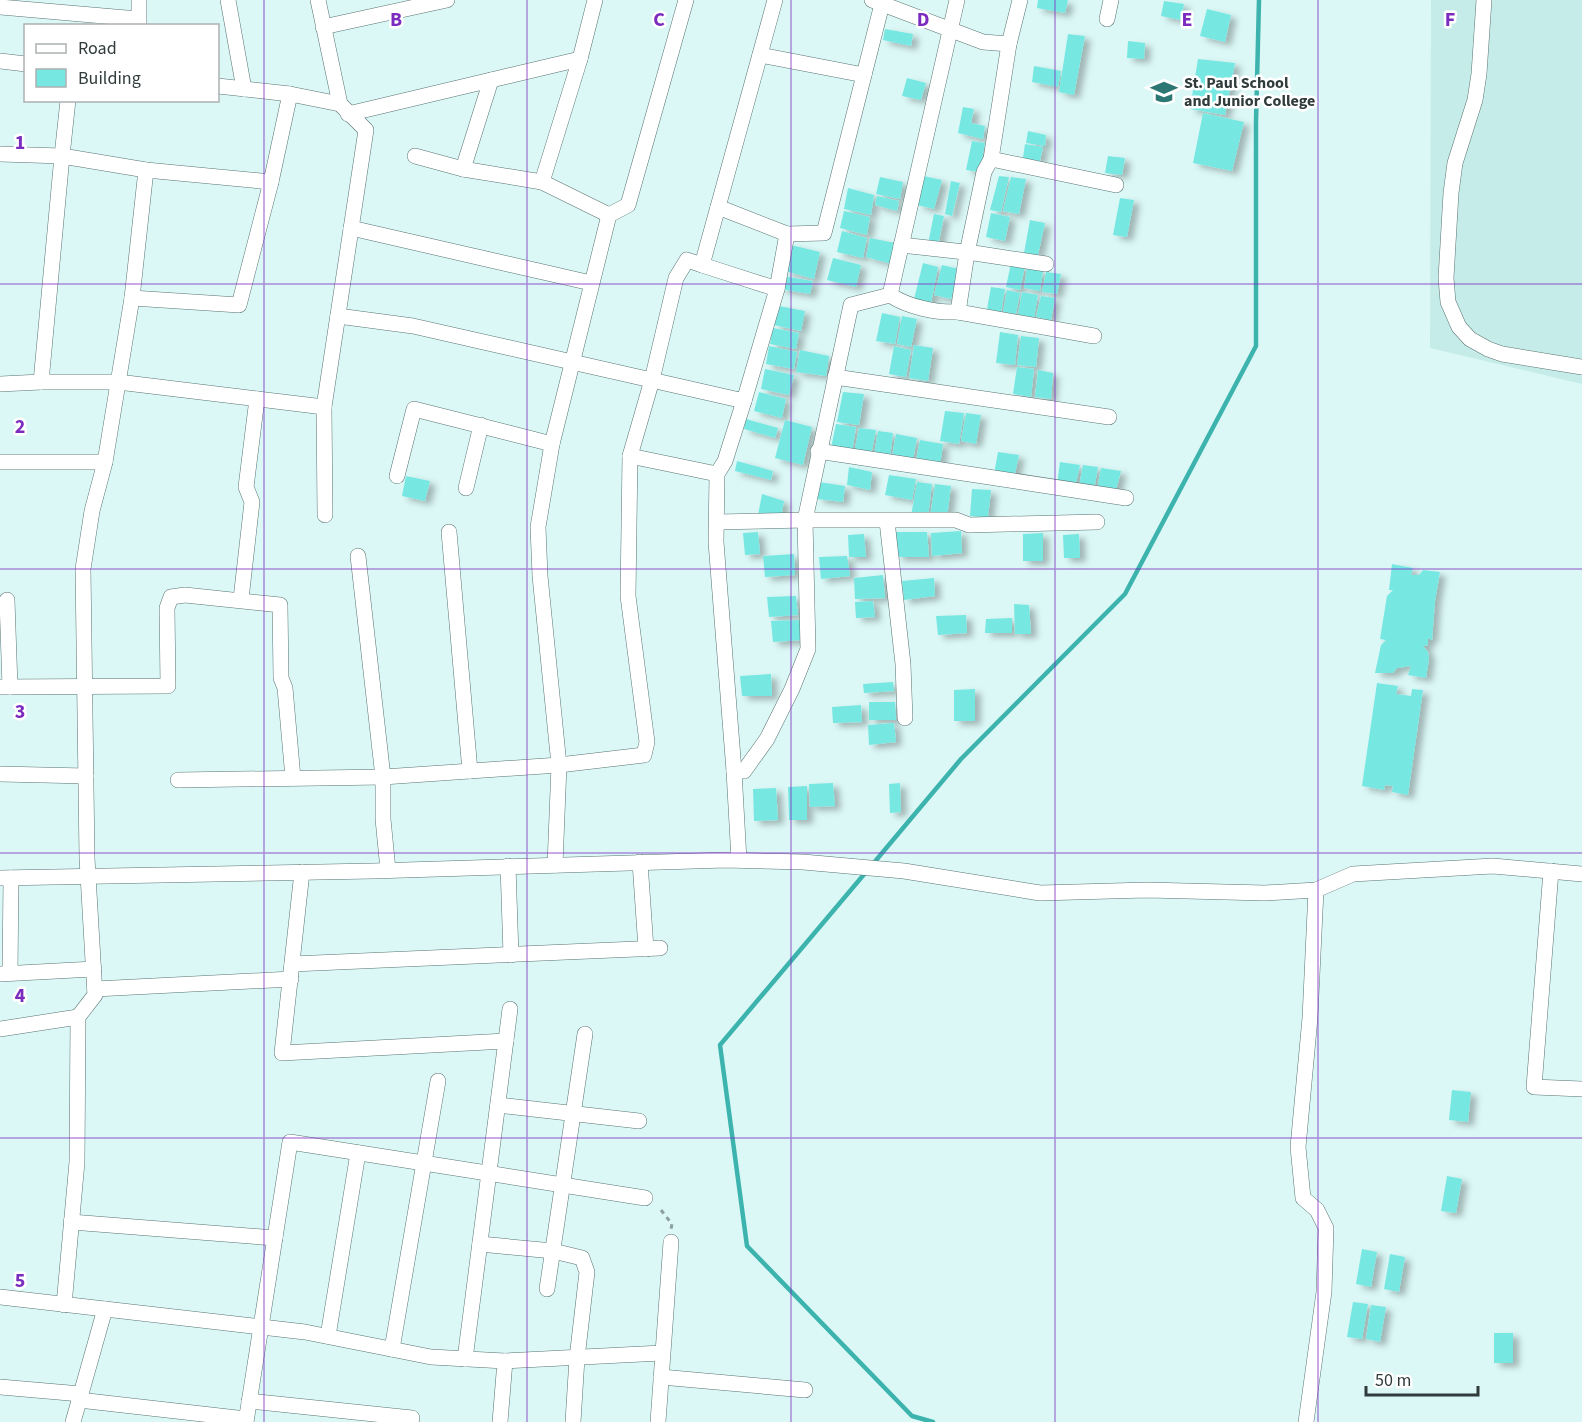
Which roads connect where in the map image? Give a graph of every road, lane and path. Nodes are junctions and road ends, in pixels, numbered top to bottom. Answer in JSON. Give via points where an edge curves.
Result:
{"nodes":[{"id":1,"x":139,"y":0,"type":"edge"},
{"id":2,"x":228,"y":0,"type":"edge"},
{"id":3,"x":318,"y":0,"type":"edge"},
{"id":4,"x":447,"y":0,"type":"edge"},
{"id":5,"x":595,"y":0,"type":"edge"},
{"id":6,"x":686,"y":0,"type":"edge"},
{"id":7,"x":775,"y":0,"type":"edge"},
{"id":8,"x":957,"y":0,"type":"edge"},
{"id":9,"x":1020,"y":0,"type":"edge"},
{"id":10,"x":1111,"y":0,"type":"edge"},
{"id":11,"x":1484,"y":0,"type":"edge"},
{"id":12,"x":879,"y":1,"type":"edge"},
{"id":13,"x":0,"y":7,"type":"edge"},
{"id":14,"x":1107,"y":19,"type":"dead end"},
{"id":15,"x":138,"y":22,"type":"edge"},
{"id":16,"x":323,"y":27,"type":"junction"},
{"id":17,"x":950,"y":29,"type":"junction"},
{"id":18,"x":1008,"y":44,"type":"junction"},
{"id":19,"x":760,"y":55,"type":"junction"},
{"id":20,"x":580,"y":59,"type":"junction"},
{"id":21,"x":0,"y":61,"type":"edge"},
{"id":22,"x":24,"y":64,"type":"edge"},
{"id":23,"x":864,"y":75,"type":"junction"},
{"id":24,"x":491,"y":80,"type":"junction"},
{"id":25,"x":219,"y":86,"type":"edge"},
{"id":26,"x":244,"y":89,"type":"junction"},
{"id":27,"x":290,"y":94,"type":"junction"},
{"id":28,"x":68,"y":102,"type":"edge"},
{"id":29,"x":344,"y":109,"type":"junction"},
{"id":30,"x":0,"y":154,"type":"edge"},
{"id":31,"x":62,"y":156,"type":"junction"},
{"id":32,"x":415,"y":156,"type":"dead end"},
{"id":33,"x":991,"y":159,"type":"junction"},
{"id":34,"x":463,"y":169,"type":"junction"},
{"id":35,"x":146,"y":170,"type":"junction"},
{"id":36,"x":271,"y":182,"type":"junction"},
{"id":37,"x":542,"y":182,"type":"junction"},
{"id":38,"x":1116,"y":185,"type":"dead end"},
{"id":39,"x":718,"y":207,"type":"junction"},
{"id":40,"x":609,"y":214,"type":"junction"},
{"id":41,"x":351,"y":228,"type":"junction"},
{"id":42,"x":787,"y":234,"type":"junction"},
{"id":43,"x":901,"y":245,"type":"junction"},
{"id":44,"x":967,"y":253,"type":"junction"},
{"id":45,"x":1046,"y":264,"type":"dead end"},
{"id":46,"x":702,"y":266,"type":"junction"},
{"id":47,"x":591,"y":283,"type":"junction"},
{"id":48,"x":777,"y":289,"type":"junction"},
{"id":49,"x":890,"y":295,"type":"junction"},
{"id":50,"x":132,"y":298,"type":"junction"},
{"id":51,"x":958,"y":312,"type":"junction"},
{"id":52,"x":338,"y":316,"type":"junction"},
{"id":53,"x":1094,"y":336,"type":"dead end"},
{"id":54,"x":572,"y":362,"type":"junction"},
{"id":55,"x":1582,"y":367,"type":"edge"},
{"id":56,"x":835,"y":377,"type":"junction"},
{"id":57,"x":652,"y":380,"type":"junction"},
{"id":58,"x":41,"y":382,"type":"junction"},
{"id":59,"x":118,"y":382,"type":"junction"},
{"id":60,"x":0,"y":384,"type":"edge"},
{"id":61,"x":257,"y":399,"type":"junction"},
{"id":62,"x":744,"y":401,"type":"junction"},
{"id":63,"x":324,"y":407,"type":"junction"},
{"id":64,"x":1109,"y":417,"type":"dead end"},
{"id":65,"x":481,"y":425,"type":"junction"},
{"id":66,"x":552,"y":444,"type":"junction"},
{"id":67,"x":818,"y":451,"type":"junction"},
{"id":68,"x":630,"y":456,"type":"junction"},
{"id":69,"x":0,"y":462,"type":"edge"},
{"id":70,"x":105,"y":462,"type":"junction"},
{"id":71,"x":717,"y":474,"type":"junction"},
{"id":72,"x":397,"y":476,"type":"dead end"},
{"id":73,"x":466,"y":488,"type":"dead end"},
{"id":74,"x":1126,"y":498,"type":"dead end"},
{"id":75,"x":324,"y":515,"type":"dead end"},
{"id":76,"x":805,"y":520,"type":"junction"},
{"id":77,"x":717,"y":522,"type":"junction"},
{"id":78,"x":887,"y":522,"type":"junction"},
{"id":79,"x":1096,"y":522,"type":"dead end"},
{"id":80,"x":449,"y":532,"type":"dead end"},
{"id":81,"x":358,"y":556,"type":"dead end"},
{"id":82,"x":241,"y":599,"type":"junction"},
{"id":83,"x":7,"y":600,"type":"dead end"},
{"id":84,"x":4,"y":632,"type":"edge"},
{"id":85,"x":84,"y":686,"type":"junction"},
{"id":86,"x":5,"y":687,"type":"edge"},
{"id":87,"x":905,"y":718,"type":"dead end"},
{"id":88,"x":559,"y":765,"type":"junction"},
{"id":89,"x":470,"y":771,"type":"junction"},
{"id":90,"x":734,"y":771,"type":"junction"},
{"id":91,"x":0,"y":774,"type":"edge"},
{"id":92,"x":86,"y":776,"type":"junction"},
{"id":93,"x":383,"y":777,"type":"junction"},
{"id":94,"x":292,"y":778,"type":"junction"},
{"id":95,"x":178,"y":780,"type":"dead end"},
{"id":96,"x":739,"y":860,"type":"junction"},
{"id":97,"x":640,"y":862,"type":"junction"},
{"id":98,"x":555,"y":865,"type":"junction"},
{"id":99,"x":508,"y":866,"type":"junction"},
{"id":100,"x":388,"y":870,"type":"junction"},
{"id":101,"x":1551,"y":871,"type":"junction"},
{"id":102,"x":303,"y":872,"type":"junction"},
{"id":103,"x":1582,"y":874,"type":"edge"},
{"id":104,"x":89,"y":877,"type":"junction"},
{"id":105,"x":6,"y":878,"type":"edge"},
{"id":106,"x":1316,"y":890,"type":"junction"},
{"id":107,"x":511,"y":955,"type":"junction"},
{"id":108,"x":94,"y":969,"type":"junction"},
{"id":109,"x":291,"y":972,"type":"junction"},
{"id":110,"x":5,"y":974,"type":"edge"},
{"id":111,"x":95,"y":989,"type":"junction"},
{"id":112,"x":510,"y":1009,"type":"dead end"},
{"id":113,"x":78,"y":1017,"type":"junction"},
{"id":114,"x":0,"y":1029,"type":"edge"},
{"id":115,"x":585,"y":1034,"type":"dead end"},
{"id":116,"x":506,"y":1041,"type":"junction"},
{"id":117,"x":438,"y":1081,"type":"dead end"},
{"id":118,"x":1582,"y":1089,"type":"edge"},
{"id":119,"x":498,"y":1105,"type":"junction"},
{"id":120,"x":573,"y":1114,"type":"junction"},
{"id":121,"x":639,"y":1121,"type":"dead end"},
{"id":122,"x":358,"y":1153,"type":"junction"},
{"id":123,"x":424,"y":1163,"type":"junction"},
{"id":124,"x":489,"y":1173,"type":"junction"},
{"id":125,"x":562,"y":1185,"type":"junction"},
{"id":126,"x":645,"y":1198,"type":"dead end"},
{"id":127,"x":661,"y":1210,"type":"dead end"},
{"id":128,"x":71,"y":1222,"type":"junction"},
{"id":129,"x":275,"y":1238,"type":"junction"},
{"id":130,"x":671,"y":1242,"type":"joint"},
{"id":131,"x":480,"y":1244,"type":"junction"},
{"id":132,"x":553,"y":1251,"type":"junction"},
{"id":133,"x":547,"y":1289,"type":"dead end"},
{"id":134,"x":0,"y":1297,"type":"edge"},
{"id":135,"x":64,"y":1305,"type":"junction"},
{"id":136,"x":105,"y":1309,"type":"junction"},
{"id":137,"x":261,"y":1327,"type":"junction"},
{"id":138,"x":328,"y":1336,"type":"junction"},
{"id":139,"x":392,"y":1349,"type":"junction"},
{"id":140,"x":662,"y":1353,"type":"junction"},
{"id":141,"x":577,"y":1358,"type":"junction"},
{"id":142,"x":465,"y":1359,"type":"junction"},
{"id":143,"x":505,"y":1361,"type":"junction"},
{"id":144,"x":661,"y":1377,"type":"junction"},
{"id":145,"x":0,"y":1387,"type":"edge"},
{"id":146,"x":805,"y":1390,"type":"dead end"},
{"id":147,"x":80,"y":1397,"type":"junction"},
{"id":148,"x":249,"y":1401,"type":"junction"},
{"id":149,"x":246,"y":1421,"type":"edge"},
{"id":150,"x":73,"y":1422,"type":"edge"},
{"id":151,"x":411,"y":1422,"type":"edge"},
{"id":152,"x":500,"y":1422,"type":"edge"},
{"id":153,"x":573,"y":1422,"type":"edge"},
{"id":154,"x":658,"y":1422,"type":"edge"},
{"id":155,"x":1306,"y":1422,"type":"edge"}],
"edges":[{"from":1,"to":15,"type":"street"},
{"from":2,"to":26,"type":"street"},
{"from":3,"to":16,"type":"street"},
{"from":4,"to":16,"type":"street"},
{"from":5,"to":20,"type":"street"},
{"from":6,"to":40,"type":"street","via":[[628,205]]},
{"from":7,"to":19,"type":"street"},
{"from":8,"to":17,"type":"street"},
{"from":9,"to":18,"type":"street"},
{"from":10,"to":14,"type":"street"},
{"from":11,"to":55,"type":"street","via":[[1476,92],[1455,163],[1451,193],[1448,302],[1459,327],[1488,349]]},
{"from":12,"to":17,"type":"street"},
{"from":12,"to":23,"type":"street"},
{"from":13,"to":15,"type":"street"},
{"from":16,"to":29,"type":"street"},
{"from":17,"to":18,"type":"street","via":[[983,42]]},
{"from":17,"to":43,"type":"street"},
{"from":18,"to":33,"type":"street"},
{"from":19,"to":23,"type":"street"},
{"from":19,"to":39,"type":"street"},
{"from":20,"to":24,"type":"street"},
{"from":20,"to":37,"type":"street"},
{"from":21,"to":22,"type":"street"},
{"from":23,"to":42,"type":"street","via":[[825,233]]},
{"from":24,"to":29,"type":"street"},
{"from":24,"to":34,"type":"street"},
{"from":25,"to":26,"type":"street"},
{"from":26,"to":27,"type":"street"},
{"from":27,"to":29,"type":"street"},
{"from":27,"to":36,"type":"street"},
{"from":28,"to":31,"type":"street"},
{"from":29,"to":41,"type":"street","via":[[366,130]]},
{"from":30,"to":31,"type":"street"},
{"from":31,"to":35,"type":"street"},
{"from":31,"to":58,"type":"street"},
{"from":32,"to":34,"type":"street"},
{"from":33,"to":38,"type":"street"},
{"from":33,"to":44,"type":"street","via":[[984,172]]},
{"from":34,"to":37,"type":"street"},
{"from":35,"to":36,"type":"street"},
{"from":35,"to":50,"type":"street"},
{"from":36,"to":50,"type":"street","via":[[239,305]]},
{"from":37,"to":40,"type":"street"},
{"from":39,"to":42,"type":"street"},
{"from":39,"to":46,"type":"street"},
{"from":40,"to":47,"type":"street"},
{"from":41,"to":47,"type":"street"},
{"from":41,"to":52,"type":"street"},
{"from":42,"to":48,"type":"street"},
{"from":43,"to":44,"type":"street"},
{"from":43,"to":49,"type":"street"},
{"from":44,"to":45,"type":"street"},
{"from":44,"to":51,"type":"street"},
{"from":46,"to":48,"type":"street"},
{"from":46,"to":57,"type":"street","via":[[687,260],[676,278]]},
{"from":47,"to":54,"type":"street"},
{"from":48,"to":62,"type":"street"},
{"from":49,"to":51,"type":"street","via":[[899,301]]},
{"from":49,"to":56,"type":"street","via":[[851,305]]},
{"from":50,"to":59,"type":"street"},
{"from":51,"to":53,"type":"street"},
{"from":52,"to":54,"type":"street","via":[[413,326]]},
{"from":52,"to":63,"type":"street"},
{"from":54,"to":57,"type":"street"},
{"from":54,"to":66,"type":"street"},
{"from":56,"to":64,"type":"street"},
{"from":56,"to":67,"type":"street"},
{"from":57,"to":62,"type":"street"},
{"from":57,"to":68,"type":"street"},
{"from":58,"to":59,"type":"street"},
{"from":58,"to":60,"type":"street"},
{"from":59,"to":61,"type":"street"},
{"from":59,"to":70,"type":"street"},
{"from":61,"to":63,"type":"street"},
{"from":61,"to":82,"type":"street","via":[[246,487],[252,502]]},
{"from":62,"to":71,"type":"street"},
{"from":63,"to":75,"type":"street"},
{"from":65,"to":66,"type":"street"},
{"from":65,"to":72,"type":"street","via":[[414,409]]},
{"from":65,"to":73,"type":"street"},
{"from":66,"to":88,"type":"street","via":[[538,527]]},
{"from":67,"to":74,"type":"street"},
{"from":67,"to":76,"type":"street"},
{"from":68,"to":71,"type":"street"},
{"from":68,"to":88,"type":"street","via":[[628,596],[646,742],[644,755]]},
{"from":69,"to":70,"type":"street"},
{"from":70,"to":85,"type":"street","via":[[83,568]]},
{"from":71,"to":77,"type":"street"},
{"from":76,"to":77,"type":"street"},
{"from":76,"to":78,"type":"street"},
{"from":76,"to":90,"type":"street","via":[[808,649],[763,747],[744,771]]},
{"from":77,"to":90,"type":"street"},
{"from":78,"to":79,"type":"street"},
{"from":78,"to":87,"type":"street"},
{"from":80,"to":89,"type":"street"},
{"from":81,"to":93,"type":"street"},
{"from":82,"to":85,"type":"street","via":[[171,597],[167,608],[168,686]]},
{"from":82,"to":94,"type":"street","via":[[280,605],[281,678]]},
{"from":83,"to":84,"type":"street"},
{"from":84,"to":86,"type":"street"},
{"from":85,"to":86,"type":"street"},
{"from":85,"to":92,"type":"street"},
{"from":88,"to":89,"type":"street"},
{"from":88,"to":98,"type":"street"},
{"from":89,"to":93,"type":"street"},
{"from":90,"to":96,"type":"street"},
{"from":91,"to":92,"type":"street"},
{"from":92,"to":104,"type":"street"},
{"from":93,"to":94,"type":"street"},
{"from":93,"to":100,"type":"street"},
{"from":94,"to":95,"type":"street"},
{"from":96,"to":97,"type":"street"},
{"from":96,"to":106,"type":"street","via":[[880,869],[1041,893]]},
{"from":97,"to":98,"type":"street"},
{"from":97,"to":107,"type":"street","via":[[653,949]]},
{"from":98,"to":99,"type":"street"},
{"from":99,"to":100,"type":"street"},
{"from":99,"to":107,"type":"street"},
{"from":100,"to":102,"type":"street"},
{"from":101,"to":103,"type":"street"},
{"from":101,"to":106,"type":"street","via":[[1493,866],[1353,874]]},
{"from":101,"to":118,"type":"street","via":[[1534,1087]]},
{"from":102,"to":104,"type":"street"},
{"from":102,"to":109,"type":"street"},
{"from":104,"to":105,"type":"street"},
{"from":104,"to":108,"type":"street"},
{"from":105,"to":110,"type":"street"},
{"from":106,"to":155,"type":"street","via":[[1298,1147],[1303,1198],[1317,1210],[1326,1228],[1324,1292]]},
{"from":107,"to":109,"type":"street"},
{"from":108,"to":110,"type":"street"},
{"from":108,"to":111,"type":"street"},
{"from":109,"to":111,"type":"street"},
{"from":109,"to":116,"type":"street","via":[[282,1053]]},
{"from":111,"to":113,"type":"street","via":[[95,995]]},
{"from":112,"to":116,"type":"street"},
{"from":113,"to":114,"type":"street"},
{"from":113,"to":128,"type":"street","via":[[77,1162]]},
{"from":115,"to":120,"type":"street"},
{"from":116,"to":119,"type":"street"},
{"from":117,"to":123,"type":"street"},
{"from":119,"to":120,"type":"street"},
{"from":119,"to":124,"type":"street"},
{"from":120,"to":121,"type":"street"},
{"from":120,"to":125,"type":"street"},
{"from":122,"to":123,"type":"street"},
{"from":122,"to":129,"type":"street","via":[[290,1142]]},
{"from":122,"to":138,"type":"street"},
{"from":123,"to":124,"type":"street"},
{"from":123,"to":139,"type":"street"},
{"from":124,"to":125,"type":"street"},
{"from":124,"to":131,"type":"street"},
{"from":125,"to":126,"type":"street"},
{"from":125,"to":132,"type":"street"},
{"from":127,"to":130,"type":"path","via":[[672,1224]]},
{"from":128,"to":129,"type":"street"},
{"from":128,"to":135,"type":"street"},
{"from":129,"to":137,"type":"street"},
{"from":130,"to":140,"type":"street"},
{"from":131,"to":132,"type":"street"},
{"from":131,"to":142,"type":"street"},
{"from":132,"to":133,"type":"street"},
{"from":132,"to":141,"type":"street","via":[[582,1258],[587,1272]]},
{"from":134,"to":135,"type":"street"},
{"from":135,"to":136,"type":"street"},
{"from":136,"to":137,"type":"street"},
{"from":136,"to":147,"type":"street"},
{"from":137,"to":138,"type":"street"},
{"from":137,"to":148,"type":"street"},
{"from":138,"to":139,"type":"street"},
{"from":139,"to":142,"type":"street"},
{"from":140,"to":141,"type":"street"},
{"from":140,"to":144,"type":"street"},
{"from":141,"to":143,"type":"street"},
{"from":141,"to":153,"type":"street"},
{"from":142,"to":143,"type":"street"},
{"from":143,"to":152,"type":"street"},
{"from":144,"to":146,"type":"street"},
{"from":144,"to":154,"type":"street"},
{"from":145,"to":147,"type":"street"},
{"from":147,"to":149,"type":"street"},
{"from":147,"to":150,"type":"street"},
{"from":148,"to":149,"type":"street"},
{"from":148,"to":151,"type":"street","via":[[412,1418]]}]}
